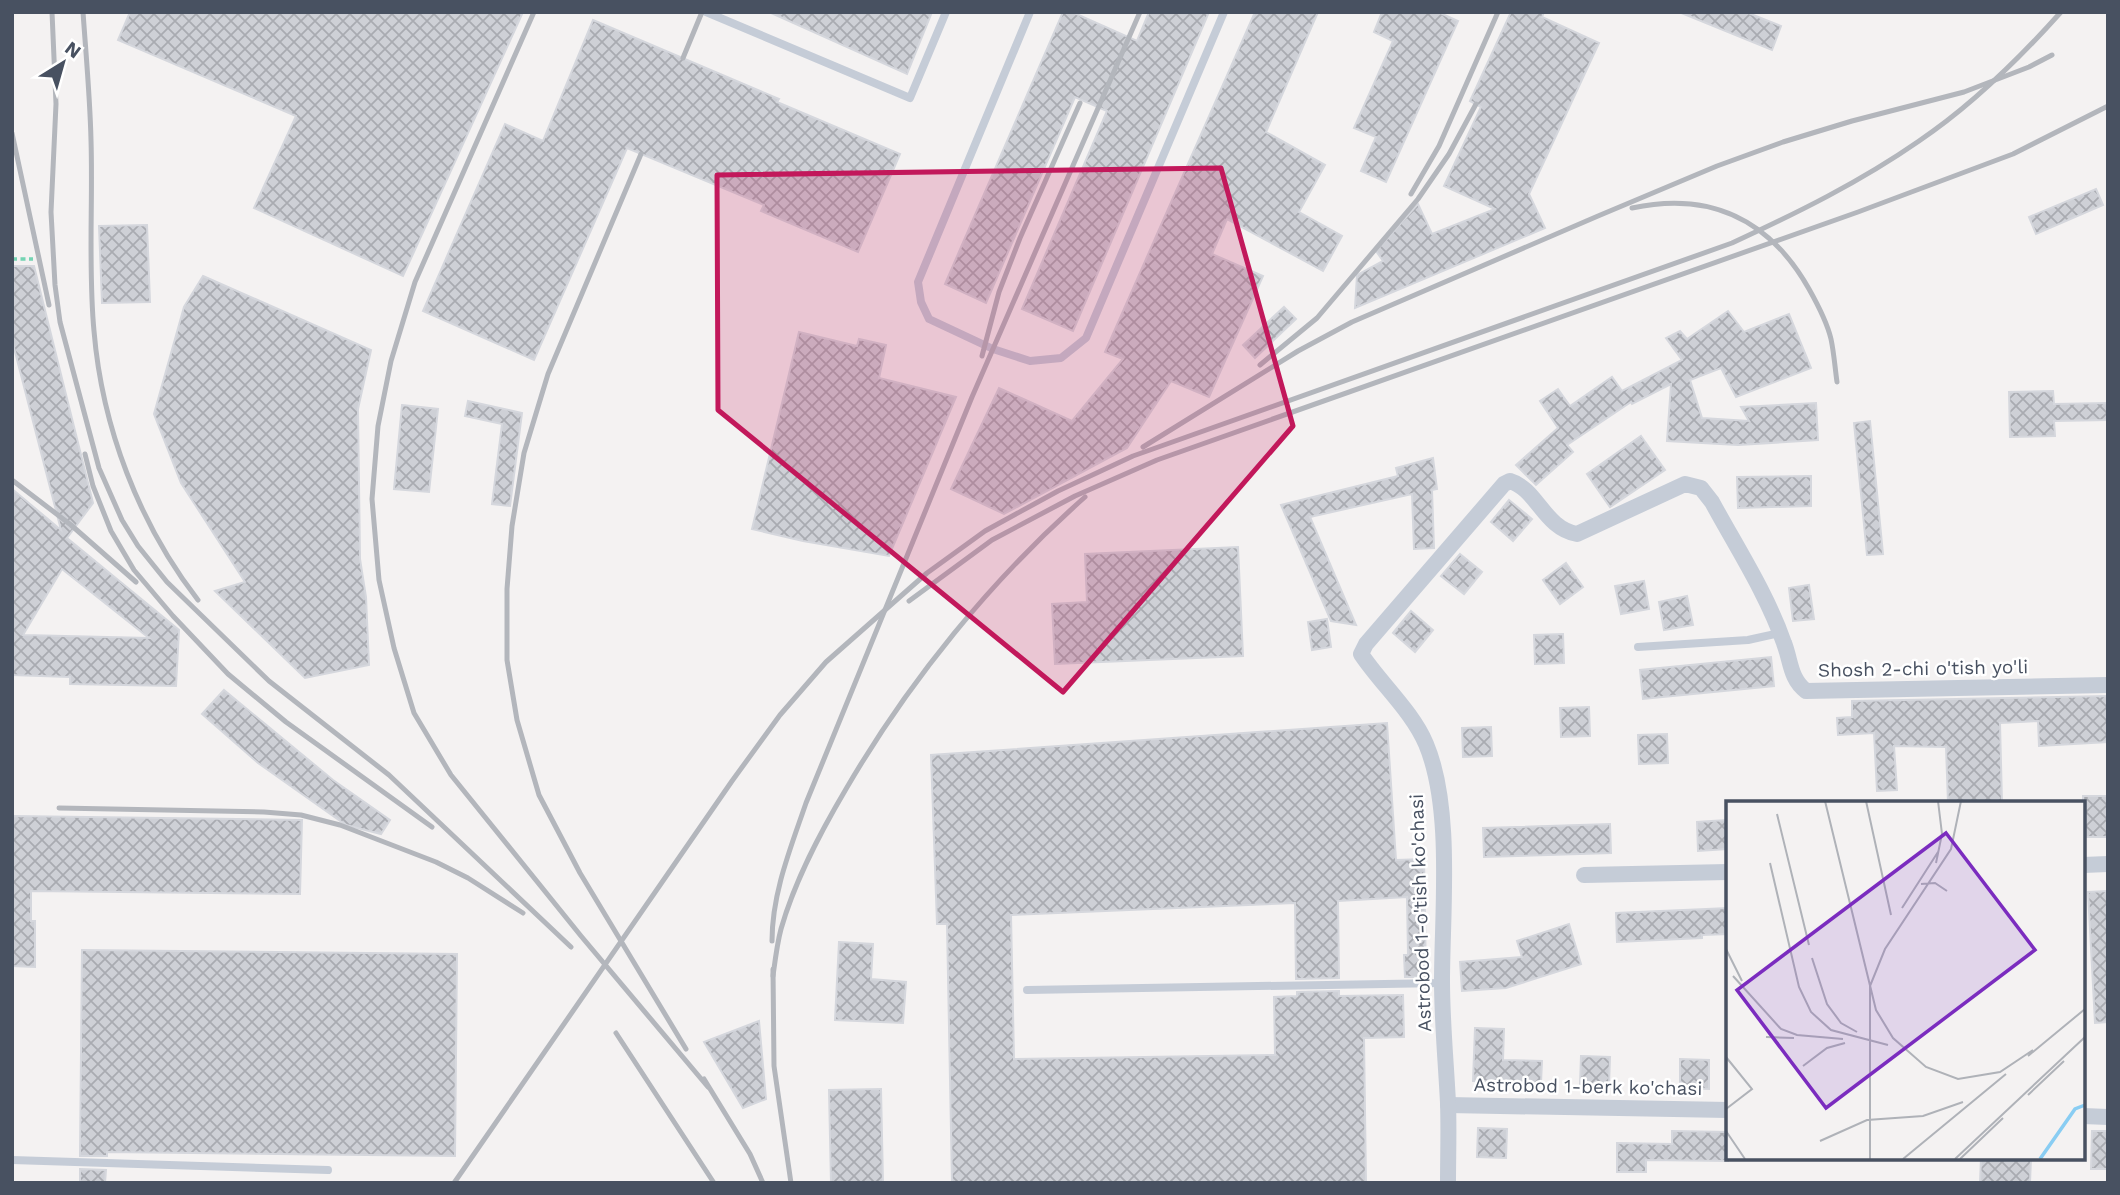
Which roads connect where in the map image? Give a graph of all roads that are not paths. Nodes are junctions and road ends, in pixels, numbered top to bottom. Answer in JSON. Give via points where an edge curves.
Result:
{"nodes":[{"id":1,"x":706,"y":12,"type":"edge"},
{"id":2,"x":946,"y":12,"type":"edge"},
{"id":3,"x":1030,"y":12,"type":"edge"},
{"id":4,"x":1224,"y":12,"type":"edge"},
{"id":5,"x":1520,"y":486,"type":"joint"},
{"id":6,"x":1780,"y":633,"type":"junction"},
{"id":7,"x":1639,"y":647,"type":"dead end"},
{"id":8,"x":2108,"y":685,"type":"edge"},
{"id":9,"x":2108,"y":864,"type":"edge"},
{"id":10,"x":2085,"y":865,"type":"edge"},
{"id":11,"x":1726,"y":872,"type":"edge"},
{"id":12,"x":1584,"y":875,"type":"dead end"},
{"id":13,"x":1442,"y":984,"type":"junction"},
{"id":14,"x":1027,"y":990,"type":"dead end"},
{"id":15,"x":1448,"y":1105,"type":"junction"},
{"id":16,"x":1726,"y":1110,"type":"edge"},
{"id":17,"x":2085,"y":1116,"type":"edge"},
{"id":18,"x":2108,"y":1116,"type":"edge"},
{"id":19,"x":12,"y":1160,"type":"edge"},
{"id":20,"x":328,"y":1170,"type":"dead end"},
{"id":21,"x":1448,"y":1183,"type":"edge"}],
"edges":[{"from":1,"to":2,"type":"lane","via":[[910,98]]},
{"from":3,"to":4,"type":"lane","via":[[918,282],[929,319],[1030,361],[1061,358],[1086,338]]},
{"from":5,"to":6,"type":"street","name":"Shosh 2-chi o'tish yo'li","via":[[1555,524],[1577,534],[1685,484],[1701,488]]},
{"from":5,"to":13,"type":"street","name":"Astrobod 1-o'tish ko'chasi","via":[[1510,481],[1497,489],[1361,654],[1416,725],[1433,761],[1441,800]]},
{"from":6,"to":7,"type":"lane","via":[[1748,640]]},
{"from":6,"to":8,"type":"street","name":"Shosh 2-chi o'tish yo'li","via":[[1795,681],[1811,693]]},
{"from":9,"to":10,"type":"street"},
{"from":11,"to":12,"type":"street"},
{"from":13,"to":14,"type":"lane"},
{"from":13,"to":15,"type":"street","name":"Astrobod 1-o'tish ko'chasi"},
{"from":15,"to":16,"type":"street","name":"Astrobod 1-berk ko'chasi"},
{"from":15,"to":21,"type":"street","name":"Astrobod 1-o'tish ko'chasi"},
{"from":17,"to":18,"type":"street"},
{"from":19,"to":20,"type":"lane"}]}
